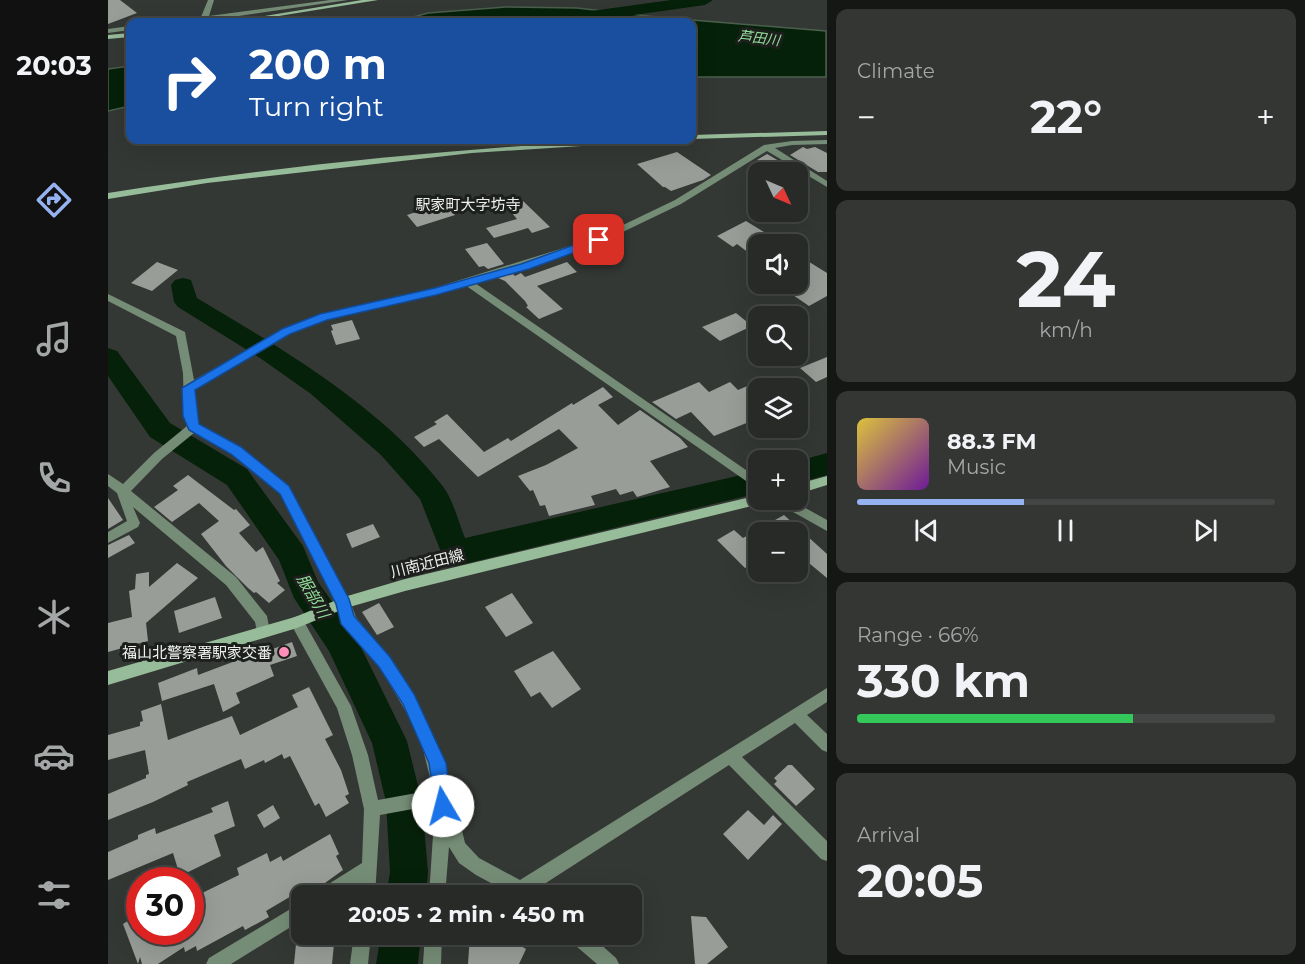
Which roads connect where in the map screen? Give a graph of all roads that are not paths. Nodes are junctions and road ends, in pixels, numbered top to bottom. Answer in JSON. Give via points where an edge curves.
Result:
{"nodes":[{"id":1,"x":211,"y":0,"type":"edge"},
{"id":2,"x":345,"y":0,"type":"edge"},
{"id":3,"x":375,"y":0,"type":"edge"},
{"id":4,"x":204,"y":18,"type":"edge"},
{"id":5,"x":211,"y":18,"type":"edge"},
{"id":6,"x":258,"y":18,"type":"edge"},
{"id":7,"x":126,"y":33,"type":"edge"},
{"id":8,"x":109,"y":35,"type":"edge"},
{"id":9,"x":826,"y":134,"type":"edge"},
{"id":10,"x":696,"y":137,"type":"edge"},
{"id":11,"x":826,"y":142,"type":"edge"},
{"id":12,"x":589,"y":144,"type":"edge"},
{"id":13,"x":767,"y":147,"type":"junction"},
{"id":14,"x":826,"y":184,"type":"edge"},
{"id":15,"x":108,"y":195,"type":"edge"},
{"id":16,"x":467,"y":282,"type":"junction"},
{"id":17,"x":108,"y":297,"type":"edge"},
{"id":18,"x":189,"y":388,"type":"junction"},
{"id":19,"x":191,"y":429,"type":"junction"},
{"id":20,"x":748,"y":477,"type":"edge"},
{"id":21,"x":108,"y":479,"type":"edge"},
{"id":22,"x":826,"y":480,"type":"edge"},
{"id":23,"x":808,"y":486,"type":"edge"},
{"id":24,"x":108,"y":491,"type":"edge"},
{"id":25,"x":123,"y":493,"type":"junction"},
{"id":26,"x":748,"y":503,"type":"edge"},
{"id":27,"x":798,"y":510,"type":"edge"},
{"id":28,"x":826,"y":526,"type":"edge"},
{"id":29,"x":108,"y":538,"type":"edge"},
{"id":30,"x":338,"y":605,"type":"junction"},
{"id":31,"x":299,"y":621,"type":"junction"},
{"id":32,"x":263,"y":633,"type":"junction"},
{"id":33,"x":108,"y":678,"type":"edge"},
{"id":34,"x":826,"y":694,"type":"edge"},
{"id":35,"x":796,"y":714,"type":"junction"},
{"id":36,"x":826,"y":745,"type":"edge"},
{"id":37,"x":731,"y":756,"type":"junction"},
{"id":38,"x":438,"y":800,"type":"junction"},
{"id":39,"x":376,"y":809,"type":"junction"},
{"id":40,"x":826,"y":854,"type":"edge"},
{"id":41,"x":369,"y":868,"type":"junction"},
{"id":42,"x":342,"y":885,"type":"edge"},
{"id":43,"x":368,"y":885,"type":"edge"},
{"id":44,"x":437,"y":885,"type":"edge"},
{"id":45,"x":512,"y":885,"type":"edge"},
{"id":46,"x":536,"y":885,"type":"edge"},
{"id":47,"x":291,"y":917,"type":"edge"},
{"id":48,"x":362,"y":945,"type":"edge"},
{"id":49,"x":433,"y":945,"type":"edge"},
{"id":50,"x":588,"y":945,"type":"edge"},
{"id":51,"x":215,"y":964,"type":"edge"},
{"id":52,"x":359,"y":964,"type":"edge"},
{"id":53,"x":432,"y":964,"type":"edge"},
{"id":54,"x":610,"y":964,"type":"edge"}],
"edges":[{"from":1,"to":4,"type":"street"},
{"from":2,"to":5,"type":"street"},
{"from":3,"to":6,"type":"street"},
{"from":7,"to":8,"type":"street"},
{"from":9,"to":10,"type":"street"},
{"from":11,"to":13,"type":"street"},
{"from":12,"to":15,"type":"street","via":[[438,155]]},
{"from":13,"to":14,"type":"street"},
{"from":13,"to":16,"type":"street","via":[[678,202],[599,240]]},
{"from":16,"to":18,"type":"street","via":[[324,317],[286,332]]},
{"from":16,"to":20,"type":"street"},
{"from":17,"to":18,"type":"street","via":[[181,334]]},
{"from":18,"to":19,"type":"street"},
{"from":19,"to":25,"type":"street"},
{"from":19,"to":30,"type":"street","via":[[236,450],[285,490]]},
{"from":21,"to":25,"type":"street"},
{"from":22,"to":23,"type":"street"},
{"from":24,"to":25,"type":"street"},
{"from":25,"to":29,"type":"street","via":[[134,523]]},
{"from":25,"to":32,"type":"street","via":[[231,581],[262,620]]},
{"from":26,"to":30,"type":"street","name":"川南近田線","via":[[405,585]]},
{"from":27,"to":28,"type":"street"},
{"from":30,"to":31,"type":"street","name":"川南近田線"},
{"from":30,"to":38,"type":"street","via":[[409,699],[437,763]]},
{"from":31,"to":32,"type":"street","name":"川南近田線"},
{"from":31,"to":39,"type":"street","via":[[344,706]]},
{"from":32,"to":33,"type":"street","name":"川南近田線"},
{"from":34,"to":35,"type":"street"},
{"from":35,"to":36,"type":"street"},
{"from":35,"to":37,"type":"street"},
{"from":37,"to":40,"type":"street"},
{"from":37,"to":46,"type":"street"},
{"from":38,"to":39,"type":"street"},
{"from":38,"to":44,"type":"street"},
{"from":38,"to":45,"type":"street","via":[[452,815],[459,849],[480,868]]},
{"from":39,"to":41,"type":"street"},
{"from":41,"to":42,"type":"street"},
{"from":41,"to":43,"type":"street"},
{"from":47,"to":51,"type":"street"},
{"from":48,"to":52,"type":"street"},
{"from":49,"to":53,"type":"street"},
{"from":50,"to":54,"type":"street"}]}
